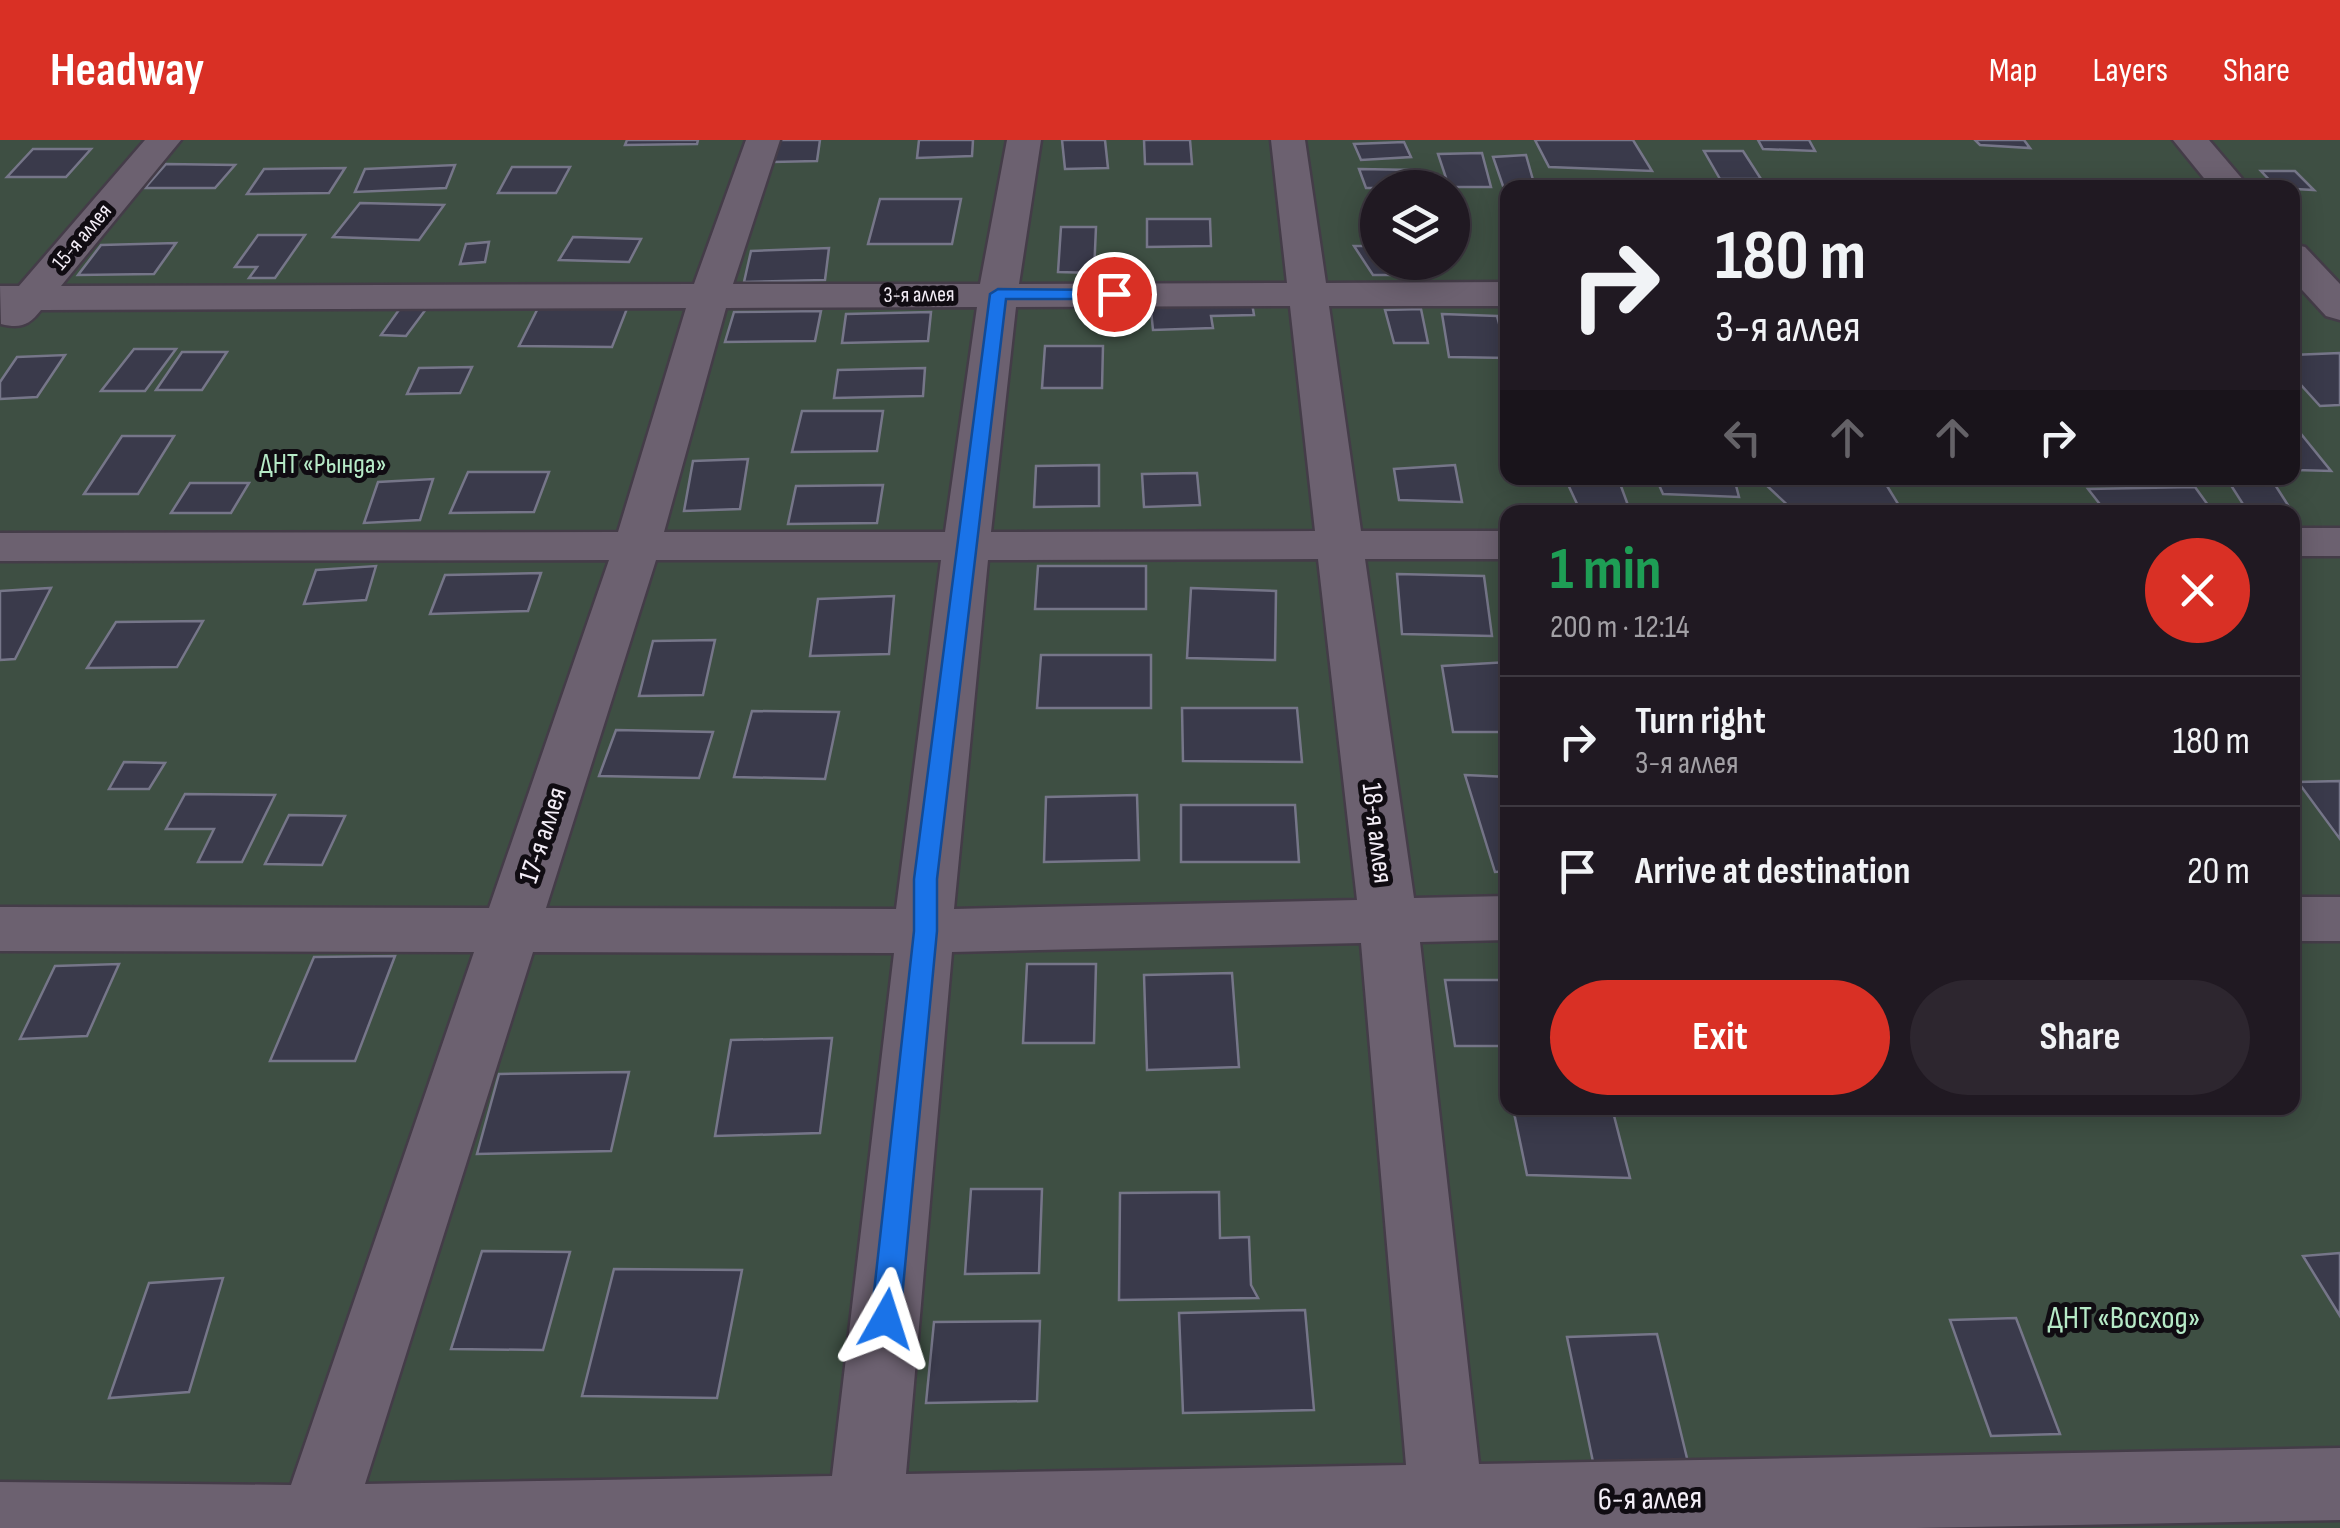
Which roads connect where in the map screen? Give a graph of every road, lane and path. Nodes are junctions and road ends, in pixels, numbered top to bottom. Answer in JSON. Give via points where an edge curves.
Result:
{"nodes":[{"id":1,"x":164,"y":140,"type":"edge"},
{"id":2,"x":763,"y":140,"type":"edge"},
{"id":3,"x":1024,"y":140,"type":"edge"},
{"id":4,"x":1288,"y":140,"type":"edge"},
{"id":5,"x":2190,"y":140,"type":"edge"},
{"id":6,"x":2225,"y":180,"type":"edge"},
{"id":7,"x":2300,"y":265,"type":"edge"},
{"id":8,"x":998,"y":294,"type":"junction"},
{"id":9,"x":1500,"y":294,"type":"edge"},
{"id":10,"x":1308,"y":295,"type":"junction"},
{"id":11,"x":2324,"y":295,"type":"edge"},
{"id":12,"x":709,"y":297,"type":"junction"},
{"id":13,"x":15,"y":298,"type":"edge"},
{"id":14,"x":0,"y":334,"type":"edge"},
{"id":15,"x":2300,"y":542,"type":"edge"},
{"id":16,"x":2340,"y":542,"type":"edge"},
{"id":17,"x":1340,"y":545,"type":"junction"},
{"id":18,"x":1500,"y":545,"type":"edge"},
{"id":19,"x":966,"y":546,"type":"junction"},
{"id":20,"x":0,"y":547,"type":"edge"},
{"id":21,"x":636,"y":549,"type":"junction"},
{"id":22,"x":1388,"y":917,"type":"junction"},
{"id":23,"x":1500,"y":918,"type":"edge"},
{"id":24,"x":2300,"y":919,"type":"edge"},
{"id":25,"x":2340,"y":919,"type":"edge"},
{"id":26,"x":0,"y":929,"type":"edge"},
{"id":27,"x":513,"y":929,"type":"junction"},
{"id":28,"x":926,"y":931,"type":"junction"},
{"id":29,"x":2340,"y":1484,"type":"edge"},
{"id":30,"x":1448,"y":1516,"type":"edge"},
{"id":31,"x":0,"y":1519,"type":"edge"},
{"id":32,"x":864,"y":1520,"type":"edge"},
{"id":33,"x":315,"y":1525,"type":"edge"}],
"edges":[{"from":1,"to":13,"type":"street","name":"15-я аллея"},
{"from":2,"to":12,"type":"street","name":"17-я аллея"},
{"from":3,"to":8,"type":"street"},
{"from":4,"to":10,"type":"street","name":"18-я аллея"},
{"from":5,"to":6,"type":"street"},
{"from":7,"to":11,"type":"street"},
{"from":8,"to":10,"type":"street","name":"3-я аллея"},
{"from":8,"to":12,"type":"street","name":"3-я аллея"},
{"from":8,"to":19,"type":"street"},
{"from":9,"to":10,"type":"street","name":"3-я аллея"},
{"from":10,"to":17,"type":"street","name":"18-я аллея"},
{"from":12,"to":13,"type":"street","name":"3-я аллея"},
{"from":12,"to":21,"type":"street","name":"17-я аллея"},
{"from":13,"to":14,"type":"street","name":"15-я аллея"},
{"from":15,"to":16,"type":"street"},
{"from":17,"to":18,"type":"street"},
{"from":17,"to":19,"type":"street"},
{"from":17,"to":22,"type":"street","name":"18-я аллея"},
{"from":19,"to":21,"type":"street"},
{"from":19,"to":28,"type":"street","via":[[925,879]]},
{"from":20,"to":21,"type":"street"},
{"from":21,"to":27,"type":"street","name":"17-я аллея"},
{"from":22,"to":23,"type":"street"},
{"from":22,"to":28,"type":"street"},
{"from":22,"to":30,"type":"street","name":"18-я аллея"},
{"from":24,"to":25,"type":"street"},
{"from":26,"to":27,"type":"street"},
{"from":27,"to":28,"type":"street"},
{"from":27,"to":33,"type":"street","name":"17-я аллея"},
{"from":28,"to":32,"type":"street"},
{"from":29,"to":30,"type":"street","name":"6-я аллея"},
{"from":30,"to":32,"type":"street","name":"6-я аллея"},
{"from":31,"to":33,"type":"street","name":"6-я аллея"},
{"from":32,"to":33,"type":"street","name":"6-я аллея"}]}
